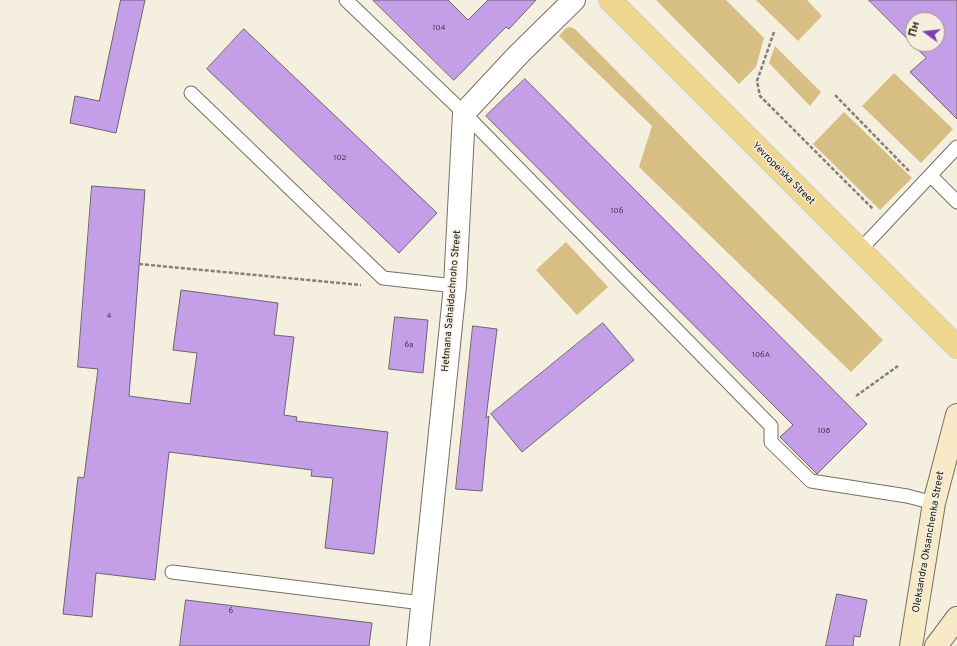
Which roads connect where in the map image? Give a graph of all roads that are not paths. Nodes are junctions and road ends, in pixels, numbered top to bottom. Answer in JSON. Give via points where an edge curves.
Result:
{"nodes":[{"id":1,"x":346,"y":0,"type":"edge"},
{"id":2,"x":574,"y":0,"type":"edge"},
{"id":3,"x":610,"y":0,"type":"edge"},
{"id":4,"x":191,"y":93,"type":"dead end"},
{"id":5,"x":464,"y":113,"type":"junction"},
{"id":6,"x":957,"y":147,"type":"edge"},
{"id":7,"x":927,"y":180,"type":"junction"},
{"id":8,"x":957,"y":202,"type":"edge"},
{"id":9,"x":860,"y":250,"type":"junction"},
{"id":10,"x":455,"y":286,"type":"junction"},
{"id":11,"x":957,"y":347,"type":"edge"},
{"id":12,"x":957,"y":415,"type":"edge"},
{"id":13,"x":934,"y":503,"type":"junction"},
{"id":14,"x":172,"y":572,"type":"dead end"},
{"id":15,"x":422,"y":603,"type":"junction"},
{"id":16,"x":957,"y":618,"type":"edge"},
{"id":17,"x":418,"y":646,"type":"edge"},
{"id":18,"x":911,"y":646,"type":"edge"},
{"id":19,"x":936,"y":646,"type":"edge"}],
"edges":[{"from":1,"to":5,"type":"lane"},
{"from":2,"to":5,"type":"street"},
{"from":3,"to":9,"type":"main road","name":"Yevropeiska Street"},
{"from":4,"to":10,"type":"lane","via":[[383,278]]},
{"from":5,"to":10,"type":"street","name":"Hetmana Sahaidachnoho Street"},
{"from":5,"to":13,"type":"lane","via":[[771,426],[771,442],[811,481],[907,496]]},
{"from":6,"to":7,"type":"lane"},
{"from":7,"to":8,"type":"lane"},
{"from":7,"to":9,"type":"lane"},
{"from":9,"to":11,"type":"main road","name":"Yevropeiska Street"},
{"from":10,"to":15,"type":"street","name":"Hetmana Sahaidachnoho Street"},
{"from":12,"to":13,"type":"main road","name":"Oleksandra Oksanchenka Street"},
{"from":13,"to":18,"type":"main road","name":"Oleksandra Oksanchenka Street"},
{"from":14,"to":15,"type":"lane"},
{"from":15,"to":17,"type":"street","name":"Hetmana Sahaidachnoho Street"},
{"from":16,"to":19,"type":"main road"}]}
